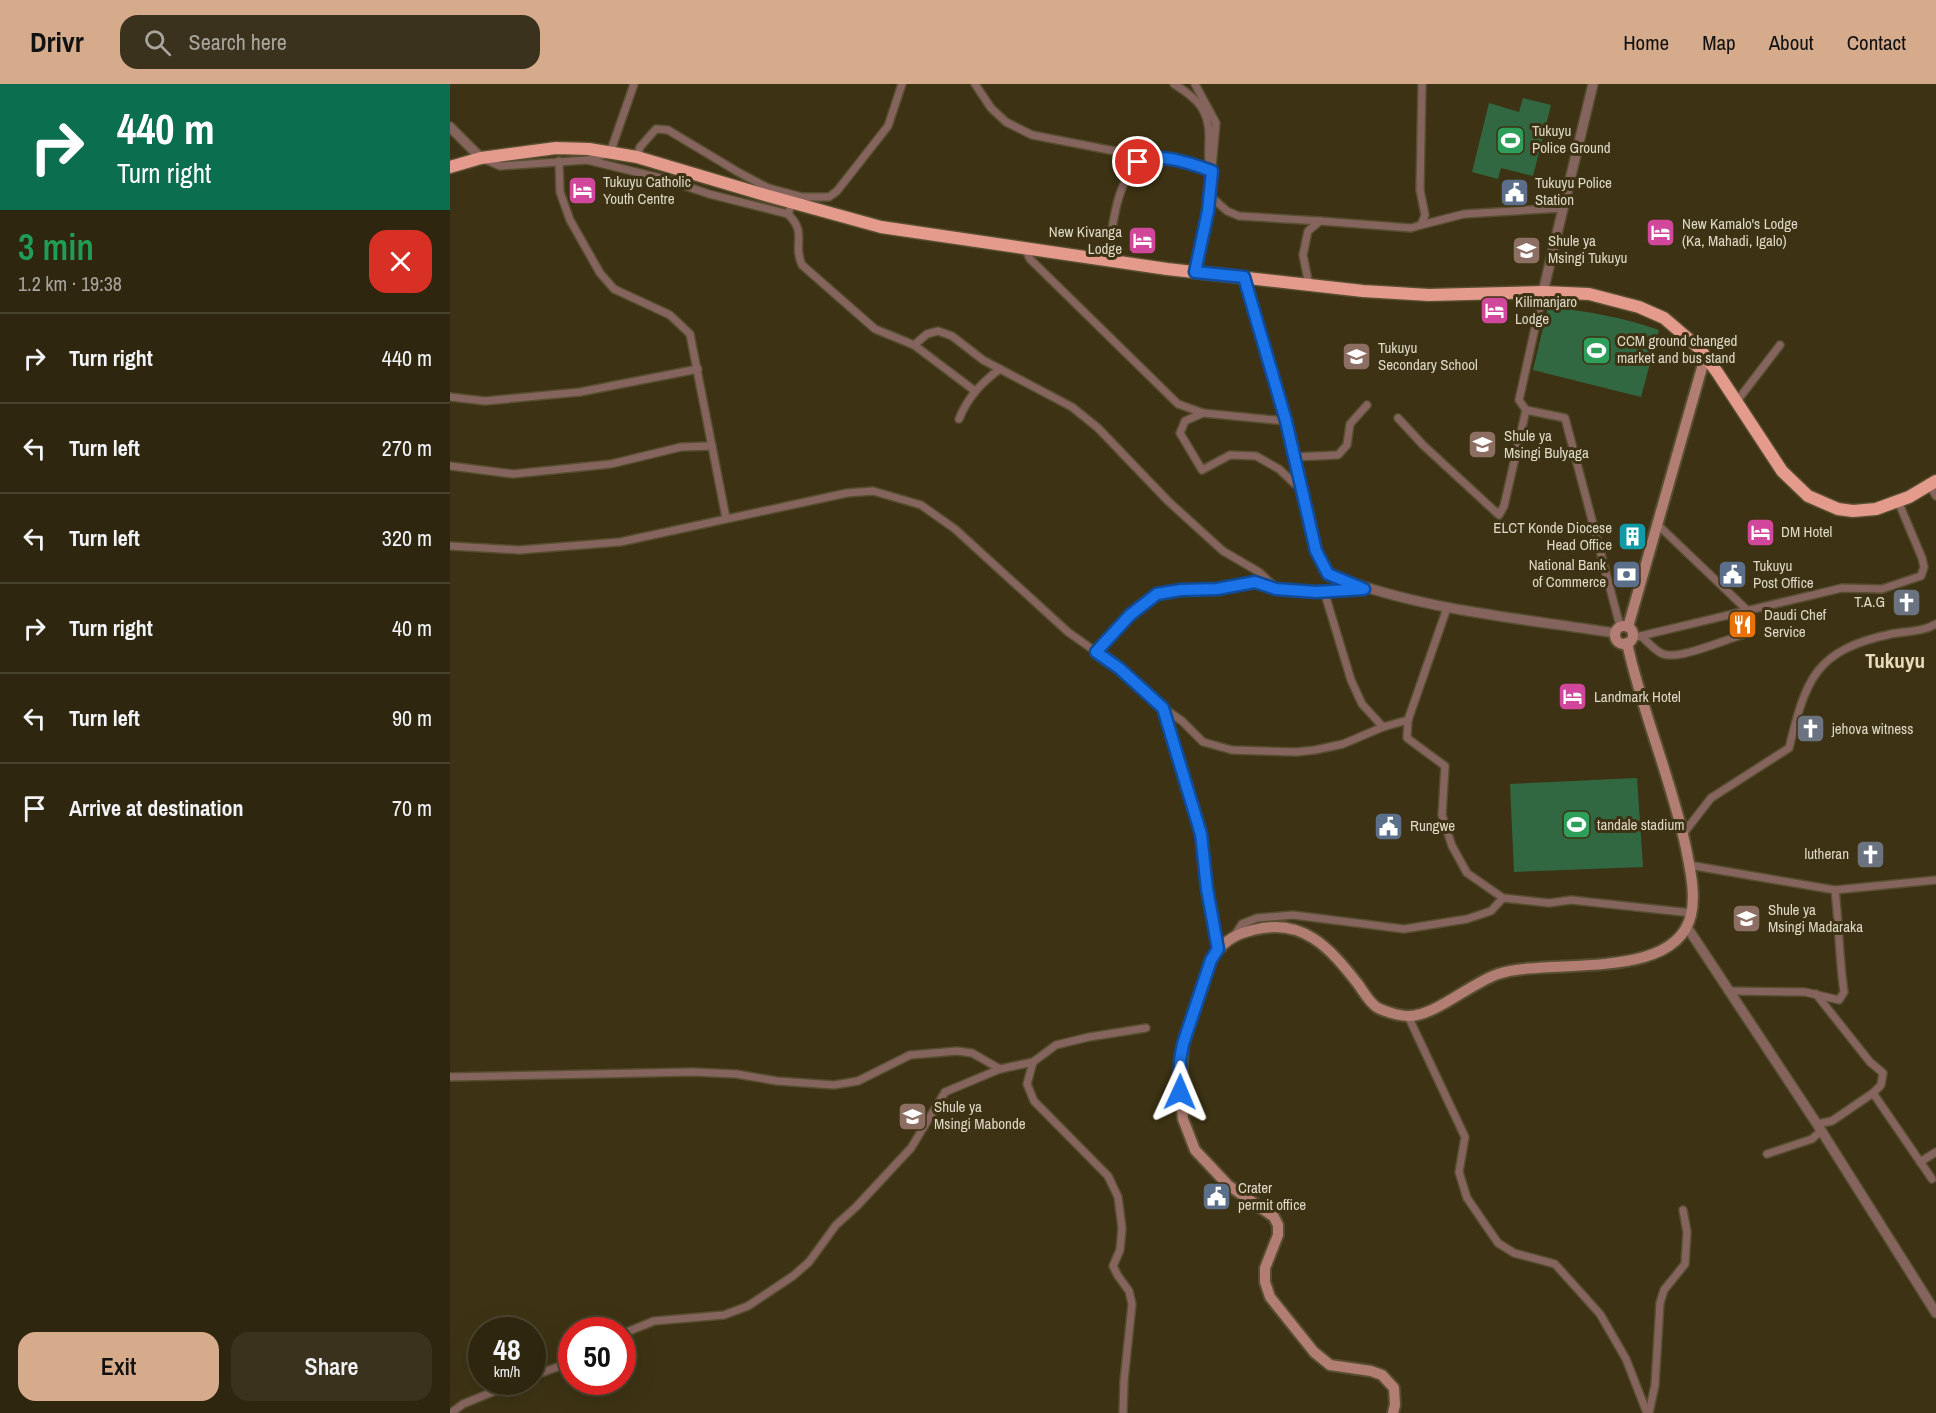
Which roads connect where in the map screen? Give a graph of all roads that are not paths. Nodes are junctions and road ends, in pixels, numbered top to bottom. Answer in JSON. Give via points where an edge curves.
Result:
{"nodes":[{"id":1,"x":634,"y":84,"type":"edge"},
{"id":2,"x":902,"y":84,"type":"edge"},
{"id":3,"x":975,"y":84,"type":"edge"},
{"id":4,"x":1174,"y":84,"type":"edge"},
{"id":5,"x":1195,"y":84,"type":"edge"},
{"id":6,"x":1422,"y":84,"type":"edge"},
{"id":7,"x":1593,"y":84,"type":"edge"},
{"id":8,"x":450,"y":127,"type":"edge"},
{"id":9,"x":610,"y":153,"type":"junction"},
{"id":10,"x":637,"y":157,"type":"junction"},
{"id":11,"x":1146,"y":157,"type":"junction"},
{"id":12,"x":481,"y":158,"type":"junction"},
{"id":13,"x":587,"y":160,"type":"junction"},
{"id":14,"x":559,"y":161,"type":"junction"},
{"id":15,"x":450,"y":167,"type":"edge"},
{"id":16,"x":675,"y":168,"type":"junction"},
{"id":17,"x":1212,"y":171,"type":"junction"},
{"id":18,"x":671,"y":181,"type":"junction"},
{"id":19,"x":767,"y":192,"type":"junction"},
{"id":20,"x":1209,"y":195,"type":"junction"},
{"id":21,"x":790,"y":208,"type":"junction"},
{"id":22,"x":1563,"y":208,"type":"junction"},
{"id":23,"x":1320,"y":221,"type":"junction"},
{"id":24,"x":1421,"y":225,"type":"junction"},
{"id":25,"x":1024,"y":247,"type":"junction"},
{"id":26,"x":1108,"y":260,"type":"junction"},
{"id":27,"x":1195,"y":272,"type":"junction"},
{"id":28,"x":1244,"y":277,"type":"junction"},
{"id":29,"x":1310,"y":285,"type":"junction"},
{"id":30,"x":1543,"y":291,"type":"junction"},
{"id":31,"x":914,"y":345,"type":"junction"},
{"id":32,"x":1780,"y":345,"type":"dead end"},
{"id":33,"x":1705,"y":357,"type":"junction"},
{"id":34,"x":698,"y":369,"type":"junction"},
{"id":35,"x":1000,"y":369,"type":"junction"},
{"id":36,"x":975,"y":391,"type":"junction"},
{"id":37,"x":450,"y":397,"type":"edge"},
{"id":38,"x":1737,"y":401,"type":"junction"},
{"id":39,"x":1367,"y":405,"type":"dead end"},
{"id":40,"x":1526,"y":410,"type":"junction"},
{"id":41,"x":1203,"y":413,"type":"junction"},
{"id":42,"x":1398,"y":418,"type":"dead end"},
{"id":43,"x":959,"y":419,"type":"dead end"},
{"id":44,"x":1286,"y":421,"type":"junction"},
{"id":45,"x":712,"y":446,"type":"junction"},
{"id":46,"x":1294,"y":457,"type":"junction"},
{"id":47,"x":450,"y":466,"type":"edge"},
{"id":48,"x":1933,"y":482,"type":"edge"},
{"id":49,"x":1300,"y":485,"type":"junction"},
{"id":50,"x":1936,"y":496,"type":"edge"},
{"id":51,"x":1898,"y":501,"type":"junction"},
{"id":52,"x":726,"y":518,"type":"junction"},
{"id":53,"x":1657,"y":524,"type":"junction"},
{"id":54,"x":450,"y":546,"type":"edge"},
{"id":55,"x":1276,"y":589,"type":"junction"},
{"id":56,"x":1364,"y":589,"type":"junction"},
{"id":57,"x":1324,"y":591,"type":"junction"},
{"id":58,"x":1447,"y":608,"type":"junction"},
{"id":59,"x":1747,"y":610,"type":"junction"},
{"id":60,"x":1936,"y":624,"type":"edge"},
{"id":61,"x":1621,"y":629,"type":"junction"},
{"id":62,"x":1633,"y":639,"type":"junction"},
{"id":63,"x":1096,"y":652,"type":"junction"},
{"id":64,"x":1163,"y":708,"type":"junction"},
{"id":65,"x":1408,"y":720,"type":"junction"},
{"id":66,"x":1383,"y":727,"type":"junction"},
{"id":67,"x":1683,"y":834,"type":"junction"},
{"id":68,"x":1689,"y":865,"type":"junction"},
{"id":69,"x":1936,"y":880,"type":"edge"},
{"id":70,"x":1835,"y":890,"type":"junction"},
{"id":71,"x":1503,"y":898,"type":"junction"},
{"id":72,"x":1692,"y":913,"type":"junction"},
{"id":73,"x":1687,"y":927,"type":"junction"},
{"id":74,"x":1235,"y":935,"type":"junction"},
{"id":75,"x":1218,"y":949,"type":"junction"},
{"id":76,"x":1728,"y":991,"type":"junction"},
{"id":77,"x":1816,"y":994,"type":"junction"},
{"id":78,"x":1408,"y":1016,"type":"junction"},
{"id":79,"x":1146,"y":1028,"type":"dead end"},
{"id":80,"x":1033,"y":1062,"type":"junction"},
{"id":81,"x":1000,"y":1069,"type":"junction"},
{"id":82,"x":450,"y":1077,"type":"edge"},
{"id":83,"x":1873,"y":1093,"type":"junction"},
{"id":84,"x":1819,"y":1128,"type":"junction"},
{"id":85,"x":1936,"y":1152,"type":"edge"},
{"id":86,"x":1767,"y":1154,"type":"dead end"},
{"id":87,"x":1920,"y":1162,"type":"junction"},
{"id":88,"x":1932,"y":1179,"type":"dead end"},
{"id":89,"x":1683,"y":1210,"type":"dead end"},
{"id":90,"x":1936,"y":1313,"type":"edge"},
{"id":91,"x":636,"y":1328,"type":"edge"},
{"id":92,"x":484,"y":1395,"type":"edge"},
{"id":93,"x":450,"y":1413,"type":"edge"},
{"id":94,"x":1123,"y":1413,"type":"edge"},
{"id":95,"x":1393,"y":1413,"type":"edge"},
{"id":96,"x":1648,"y":1413,"type":"edge"}],
"edges":[{"from":1,"to":9,"type":"street"},
{"from":2,"to":19,"type":"street","via":[[888,126],[837,191],[829,197]]},
{"from":3,"to":11,"type":"street","via":[[1006,122],[1032,135]]},
{"from":4,"to":17,"type":"street","via":[[1195,97],[1207,116],[1208,161]]},
{"from":5,"to":17,"type":"street","via":[[1216,123]]},
{"from":6,"to":24,"type":"street","via":[[1420,190],[1425,214]]},
{"from":7,"to":22,"type":"street"},
{"from":8,"to":12,"type":"street"},
{"from":9,"to":10,"type":"highway"},
{"from":9,"to":12,"type":"highway","via":[[556,148]]},
{"from":9,"to":13,"type":"street"},
{"from":10,"to":16,"type":"highway"},
{"from":10,"to":19,"type":"street","via":[[640,147],[656,129],[668,130]]},
{"from":11,"to":17,"type":"street","via":[[1187,161]]},
{"from":11,"to":26,"type":"street","via":[[1130,170],[1115,212]]},
{"from":12,"to":14,"type":"street","via":[[500,166]]},
{"from":12,"to":15,"type":"highway"},
{"from":13,"to":14,"type":"street"},
{"from":13,"to":18,"type":"street"},
{"from":14,"to":34,"type":"street","via":[[560,192],[570,220],[600,273],[614,289],[670,315],[690,334]]},
{"from":16,"to":18,"type":"street"},
{"from":16,"to":19,"type":"highway"},
{"from":17,"to":20,"type":"street"},
{"from":18,"to":21,"type":"street","via":[[710,194]]},
{"from":19,"to":21,"type":"highway"},
{"from":20,"to":23,"type":"street","via":[[1227,212],[1239,216]]},
{"from":20,"to":27,"type":"street"},
{"from":21,"to":25,"type":"highway","via":[[881,227]]},
{"from":21,"to":31,"type":"street","via":[[800,233],[797,255],[802,265],[875,329]]},
{"from":22,"to":24,"type":"street","via":[[1464,214]]},
{"from":22,"to":30,"type":"street"},
{"from":23,"to":24,"type":"street","via":[[1411,228]]},
{"from":23,"to":29,"type":"street","via":[[1308,231],[1303,255]]},
{"from":25,"to":26,"type":"highway"},
{"from":25,"to":41,"type":"street","via":[[1030,259],[1178,404]]},
{"from":26,"to":27,"type":"highway"},
{"from":27,"to":28,"type":"highway"},
{"from":28,"to":29,"type":"highway"},
{"from":28,"to":44,"type":"street"},
{"from":29,"to":30,"type":"highway","via":[[1429,295]]},
{"from":30,"to":33,"type":"highway","via":[[1589,294],[1639,307],[1664,318]]},
{"from":30,"to":40,"type":"street","via":[[1518,400]]},
{"from":31,"to":35,"type":"street","via":[[938,331],[952,336]]},
{"from":31,"to":36,"type":"street"},
{"from":32,"to":38,"type":"street"},
{"from":33,"to":38,"type":"highway"},
{"from":33,"to":53,"type":"main road"},
{"from":34,"to":37,"type":"street","via":[[580,392],[485,401]]},
{"from":34,"to":45,"type":"street"},
{"from":35,"to":36,"type":"street"},
{"from":35,"to":55,"type":"street","via":[[1072,407],[1223,551],[1259,572]]},
{"from":36,"to":43,"type":"street"},
{"from":38,"to":51,"type":"highway","via":[[1782,471],[1808,496],[1853,511],[1876,509]]},
{"from":39,"to":46,"type":"street","via":[[1350,424],[1347,445],[1338,454]]},
{"from":40,"to":42,"type":"street","via":[[1499,514]]},
{"from":40,"to":61,"type":"street","via":[[1565,418]]},
{"from":41,"to":44,"type":"street"},
{"from":41,"to":49,"type":"street","via":[[1185,421],[1180,433],[1202,470],[1230,455],[1256,456]]},
{"from":44,"to":46,"type":"street"},
{"from":45,"to":47,"type":"street","via":[[681,447],[611,464],[513,474]]},
{"from":45,"to":52,"type":"street"},
{"from":46,"to":49,"type":"street"},
{"from":48,"to":50,"type":"street"},
{"from":48,"to":51,"type":"highway"},
{"from":49,"to":56,"type":"street","via":[[1316,551],[1328,574]]},
{"from":51,"to":59,"type":"street","via":[[1922,558],[1921,576],[1882,589],[1842,588]]},
{"from":52,"to":54,"type":"street","via":[[620,542],[519,550]]},
{"from":52,"to":63,"type":"street","via":[[873,491],[921,505]]},
{"from":53,"to":59,"type":"street"},
{"from":53,"to":61,"type":"main road"},
{"from":55,"to":57,"type":"street"},
{"from":55,"to":63,"type":"street","via":[[1255,582],[1157,594],[1130,615]]},
{"from":56,"to":57,"type":"street"},
{"from":56,"to":58,"type":"street"},
{"from":57,"to":66,"type":"street","via":[[1358,696]]},
{"from":58,"to":61,"type":"street"},
{"from":58,"to":65,"type":"street"},
{"from":59,"to":62,"type":"street"},
{"from":59,"to":62,"type":"street","via":[[1746,633],[1681,655],[1662,654]]},
{"from":60,"to":67,"type":"street","via":[[1843,649],[1824,662],[1799,706],[1789,748],[1711,798]]},
{"from":61,"to":62,"type":"main road","via":[[1632,630]]},
{"from":61,"to":62,"type":"main road","via":[[1617,641]]},
{"from":62,"to":67,"type":"main road","via":[[1633,669]]},
{"from":63,"to":64,"type":"street"},
{"from":64,"to":66,"type":"street","via":[[1203,742],[1232,750],[1315,750],[1343,744]]},
{"from":64,"to":75,"type":"street","via":[[1201,834]]},
{"from":65,"to":66,"type":"street"},
{"from":65,"to":71,"type":"street","via":[[1407,738],[1444,766],[1442,815],[1452,846],[1467,873]]},
{"from":67,"to":68,"type":"main road"},
{"from":68,"to":70,"type":"street"},
{"from":68,"to":72,"type":"main road"},
{"from":69,"to":70,"type":"street"},
{"from":70,"to":77,"type":"street","via":[[1844,992],[1839,1000]]},
{"from":71,"to":72,"type":"street","via":[[1549,903],[1571,900]]},
{"from":71,"to":74,"type":"street","via":[[1491,911],[1467,919],[1404,929],[1293,915],[1257,918],[1242,924]]},
{"from":72,"to":73,"type":"main road"},
{"from":73,"to":76,"type":"street"},
{"from":73,"to":78,"type":"main road","via":[[1676,941],[1654,955],[1620,963],[1501,973],[1424,1014]]},
{"from":74,"to":75,"type":"main road"},
{"from":74,"to":78,"type":"main road","via":[[1274,926],[1295,929],[1318,940],[1336,956],[1377,1007]]},
{"from":75,"to":95,"type":"main road","via":[[1183,1044],[1183,1119],[1195,1150],[1228,1185],[1274,1217],[1278,1225],[1265,1268],[1270,1298],[1314,1352],[1330,1365],[1382,1375],[1394,1388]]},
{"from":76,"to":77,"type":"street"},
{"from":76,"to":84,"type":"street"},
{"from":77,"to":83,"type":"street","via":[[1870,1062],[1883,1072],[1881,1084]]},
{"from":78,"to":96,"type":"street","via":[[1465,1137],[1459,1172],[1467,1198],[1498,1243],[1514,1253],[1555,1264],[1600,1314],[1626,1359]]},
{"from":79,"to":80,"type":"street","via":[[1056,1045]]},
{"from":80,"to":81,"type":"street"},
{"from":80,"to":94,"type":"street","via":[[1028,1084],[1034,1101],[1108,1176],[1118,1197],[1122,1228],[1120,1250],[1113,1266],[1129,1291],[1132,1304]]},
{"from":81,"to":82,"type":"street","via":[[972,1053],[957,1051],[910,1055],[858,1081],[834,1085],[692,1072]]},
{"from":81,"to":91,"type":"street","via":[[945,1092],[911,1148],[793,1276],[748,1306],[724,1315],[654,1321]]},
{"from":83,"to":84,"type":"street"},
{"from":83,"to":87,"type":"street"},
{"from":84,"to":86,"type":"street","via":[[1812,1139]]},
{"from":84,"to":90,"type":"street"},
{"from":85,"to":87,"type":"street"},
{"from":87,"to":88,"type":"street"},
{"from":89,"to":96,"type":"street","via":[[1687,1232],[1685,1264],[1664,1290],[1660,1303],[1655,1385]]},
{"from":92,"to":93,"type":"street"}]}
